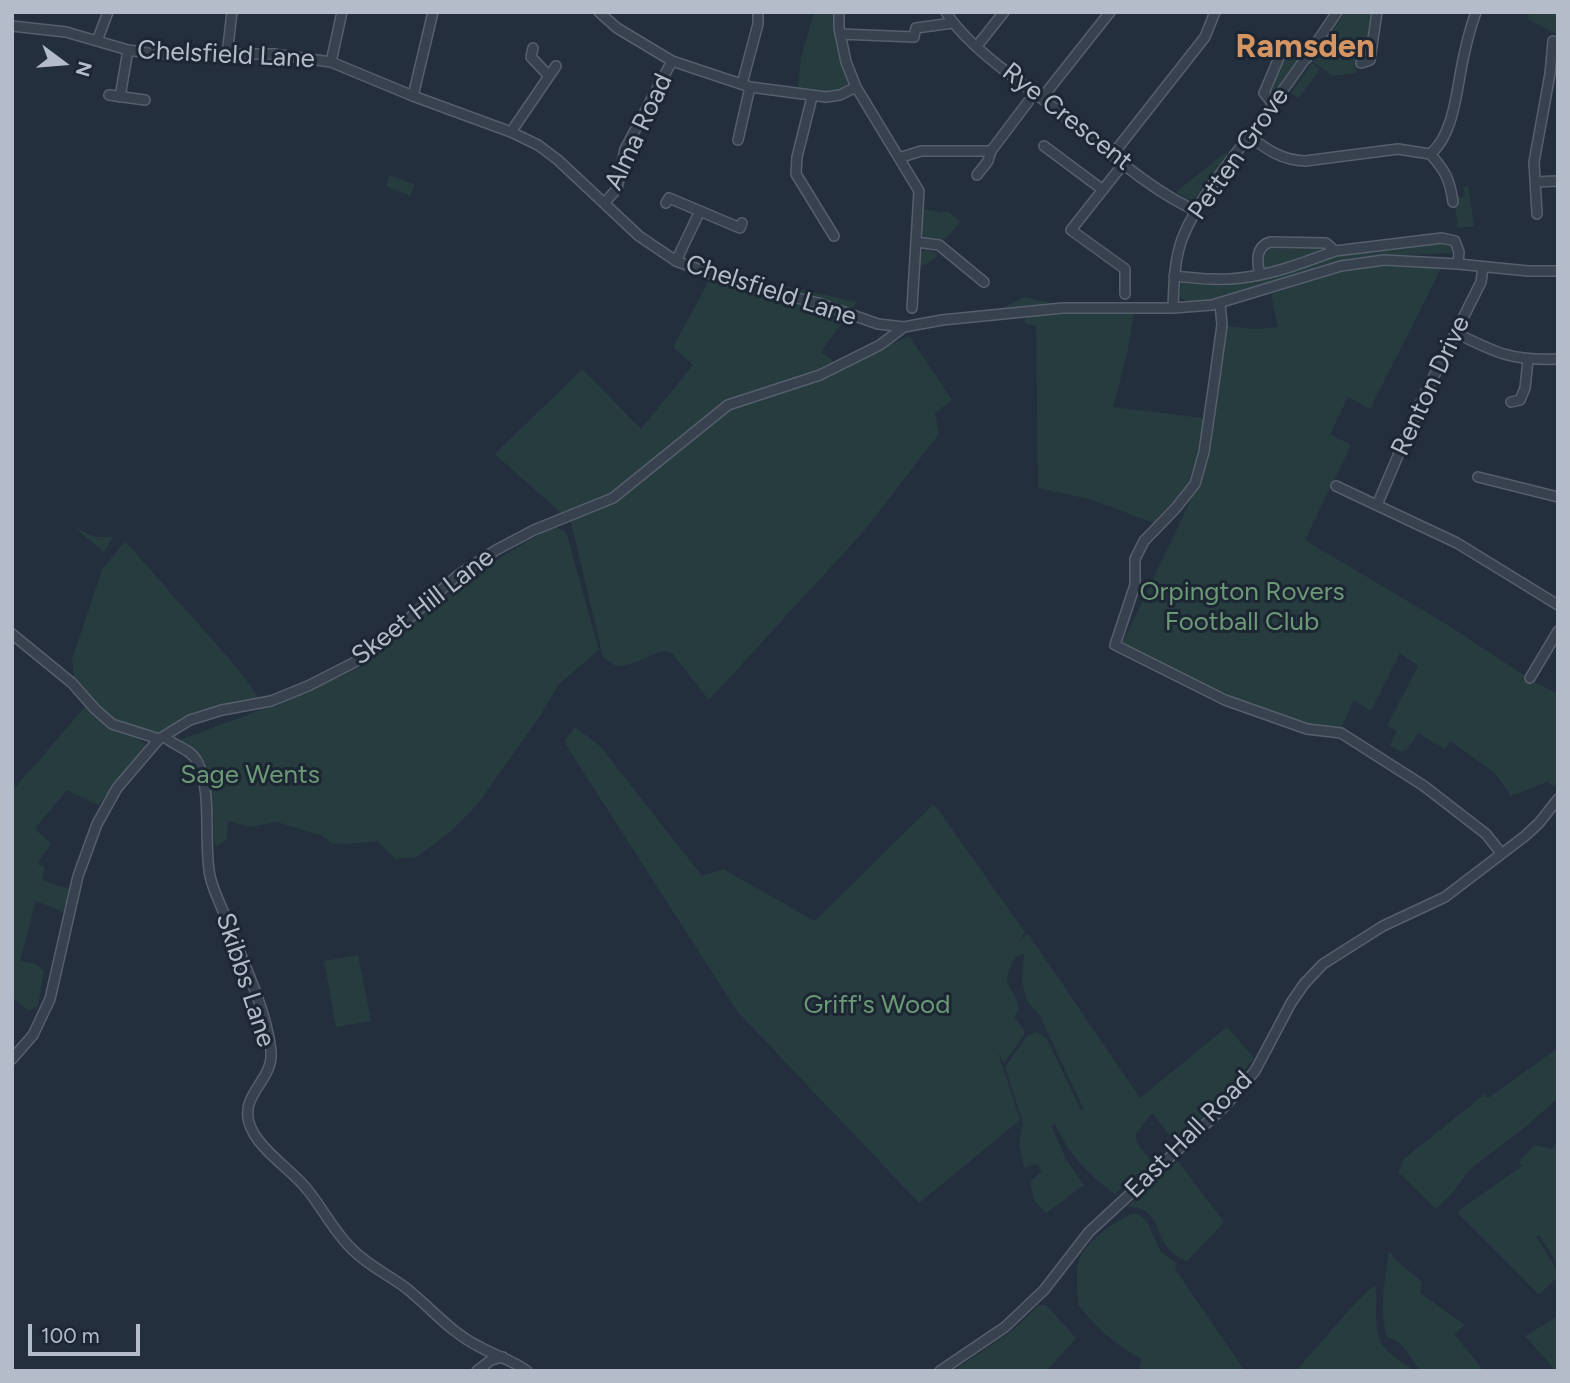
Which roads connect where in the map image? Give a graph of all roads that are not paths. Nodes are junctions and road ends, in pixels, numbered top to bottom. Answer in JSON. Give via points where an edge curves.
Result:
{"nodes":[{"id":1,"x":108,"y":12,"type":"edge"},
{"id":2,"x":232,"y":12,"type":"edge"},
{"id":3,"x":342,"y":12,"type":"edge"},
{"id":4,"x":433,"y":12,"type":"edge"},
{"id":5,"x":599,"y":12,"type":"edge"},
{"id":6,"x":758,"y":12,"type":"edge"},
{"id":7,"x":839,"y":12,"type":"edge"},
{"id":8,"x":946,"y":12,"type":"edge"},
{"id":9,"x":1004,"y":12,"type":"edge"},
{"id":10,"x":1110,"y":12,"type":"edge"},
{"id":11,"x":1215,"y":12,"type":"edge"},
{"id":12,"x":1337,"y":12,"type":"edge"},
{"id":13,"x":1377,"y":12,"type":"edge"},
{"id":14,"x":1476,"y":12,"type":"edge"},
{"id":15,"x":953,"y":23,"type":"junction"},
{"id":16,"x":12,"y":26,"type":"edge"},
{"id":17,"x":840,"y":34,"type":"junction"},
{"id":18,"x":97,"y":41,"type":"junction"},
{"id":19,"x":1553,"y":41,"type":"dead end"},
{"id":20,"x":977,"y":46,"type":"junction"},
{"id":21,"x":533,"y":48,"type":"dead end"},
{"id":22,"x":128,"y":50,"type":"junction"},
{"id":23,"x":227,"y":55,"type":"junction"},
{"id":24,"x":1307,"y":58,"type":"junction"},
{"id":25,"x":672,"y":61,"type":"junction"},
{"id":26,"x":331,"y":62,"type":"junction"},
{"id":27,"x":1361,"y":63,"type":"dead end"},
{"id":28,"x":556,"y":66,"type":"dead end"},
{"id":29,"x":549,"y":76,"type":"junction"},
{"id":30,"x":746,"y":85,"type":"junction"},
{"id":31,"x":1553,"y":86,"type":"edge"},
{"id":32,"x":856,"y":87,"type":"junction"},
{"id":33,"x":109,"y":95,"type":"dead end"},
{"id":34,"x":413,"y":96,"type":"junction"},
{"id":35,"x":120,"y":97,"type":"junction"},
{"id":36,"x":812,"y":97,"type":"junction"},
{"id":37,"x":1042,"y":98,"type":"junction"},
{"id":38,"x":145,"y":100,"type":"dead end"},
{"id":39,"x":1028,"y":102,"type":"dead end"},
{"id":40,"x":1273,"y":104,"type":"junction"},
{"id":41,"x":511,"y":132,"type":"junction"},
{"id":42,"x":1249,"y":136,"type":"junction"},
{"id":43,"x":738,"y":139,"type":"dead end"},
{"id":44,"x":1044,"y":146,"type":"dead end"},
{"id":45,"x":991,"y":151,"type":"junction"},
{"id":46,"x":1113,"y":154,"type":"junction"},
{"id":47,"x":1430,"y":154,"type":"junction"},
{"id":48,"x":899,"y":158,"type":"junction"},
{"id":49,"x":1125,"y":163,"type":"junction"},
{"id":50,"x":977,"y":175,"type":"dead end"},
{"id":51,"x":1558,"y":181,"type":"edge"},
{"id":52,"x":1535,"y":182,"type":"junction"},
{"id":53,"x":1103,"y":190,"type":"junction"},
{"id":54,"x":604,"y":202,"type":"junction"},
{"id":55,"x":1453,"y":202,"type":"dead end"},
{"id":56,"x":666,"y":204,"type":"dead end"},
{"id":57,"x":700,"y":211,"type":"junction"},
{"id":58,"x":1197,"y":211,"type":"junction"},
{"id":59,"x":1537,"y":214,"type":"dead end"},
{"id":60,"x":742,"y":223,"type":"dead end"},
{"id":61,"x":834,"y":236,"type":"dead end"},
{"id":62,"x":916,"y":242,"type":"junction"},
{"id":63,"x":1335,"y":251,"type":"junction"},
{"id":64,"x":676,"y":261,"type":"junction"},
{"id":65,"x":1458,"y":264,"type":"junction"},
{"id":66,"x":1483,"y":267,"type":"junction"},
{"id":67,"x":1558,"y":271,"type":"edge"},
{"id":68,"x":1260,"y":275,"type":"junction"},
{"id":69,"x":1174,"y":276,"type":"junction"},
{"id":70,"x":984,"y":282,"type":"dead end"},
{"id":71,"x":1125,"y":294,"type":"dead end"},
{"id":72,"x":1220,"y":304,"type":"junction"},
{"id":73,"x":912,"y":308,"type":"dead end"},
{"id":74,"x":1173,"y":308,"type":"junction"},
{"id":75,"x":878,"y":324,"type":"junction"},
{"id":76,"x":904,"y":327,"type":"junction"},
{"id":77,"x":1456,"y":333,"type":"junction"},
{"id":78,"x":880,"y":345,"type":"junction"},
{"id":79,"x":1558,"y":359,"type":"edge"},
{"id":80,"x":1528,"y":360,"type":"junction"},
{"id":81,"x":1519,"y":402,"type":"dead end"},
{"id":82,"x":1478,"y":477,"type":"dead end"},
{"id":83,"x":1336,"y":486,"type":"dead end"},
{"id":84,"x":1558,"y":497,"type":"edge"},
{"id":85,"x":1377,"y":505,"type":"junction"},
{"id":86,"x":1558,"y":605,"type":"edge"},
{"id":87,"x":1558,"y":631,"type":"edge"},
{"id":88,"x":12,"y":634,"type":"edge"},
{"id":89,"x":1530,"y":678,"type":"dead end"},
{"id":90,"x":161,"y":737,"type":"junction"},
{"id":91,"x":1558,"y":799,"type":"edge"},
{"id":92,"x":1501,"y":853,"type":"junction"},
{"id":93,"x":12,"y":1059,"type":"edge"},
{"id":94,"x":480,"y":1348,"type":"junction"},
{"id":95,"x":504,"y":1357,"type":"junction"},
{"id":96,"x":487,"y":1363,"type":"junction"},
{"id":97,"x":477,"y":1371,"type":"edge"},
{"id":98,"x":527,"y":1371,"type":"edge"},
{"id":99,"x":940,"y":1371,"type":"edge"}],
"edges":[{"from":1,"to":18,"type":"street"},
{"from":2,"to":23,"type":"street"},
{"from":3,"to":26,"type":"street"},
{"from":4,"to":34,"type":"street"},
{"from":5,"to":25,"type":"street"},
{"from":6,"to":30,"type":"street"},
{"from":7,"to":17,"type":"street"},
{"from":8,"to":15,"type":"street","name":"Rye Crescent"},
{"from":9,"to":20,"type":"street"},
{"from":10,"to":37,"type":"street"},
{"from":11,"to":46,"type":"street","via":[[1205,37]]},
{"from":12,"to":24,"type":"street","name":"Petten Grove"},
{"from":13,"to":27,"type":"street","via":[[1370,60]]},
{"from":14,"to":47,"type":"street","via":[[1449,125]]},
{"from":15,"to":17,"type":"street","via":[[916,28],[914,37]]},
{"from":15,"to":20,"type":"street","name":"Rye Crescent"},
{"from":16,"to":18,"type":"street","name":"Chelsfield Lane"},
{"from":17,"to":32,"type":"street"},
{"from":18,"to":22,"type":"street","name":"Chelsfield Lane"},
{"from":19,"to":31,"type":"street"},
{"from":20,"to":37,"type":"street","name":"Rye Crescent"},
{"from":21,"to":29,"type":"street","via":[[531,57]]},
{"from":22,"to":23,"type":"street","name":"Chelsfield Lane"},
{"from":22,"to":35,"type":"street"},
{"from":23,"to":26,"type":"street","name":"Chelsfield Lane","via":[[274,54]]},
{"from":24,"to":40,"type":"street","name":"Petten Grove"},
{"from":24,"to":40,"type":"street","via":[[1292,48],[1281,53],[1264,93]]},
{"from":25,"to":30,"type":"street"},
{"from":25,"to":54,"type":"street","name":"Alma Road","via":[[625,149],[617,189]]},
{"from":26,"to":34,"type":"street","name":"Chelsfield Lane"},
{"from":28,"to":29,"type":"street"},
{"from":29,"to":41,"type":"street"},
{"from":30,"to":36,"type":"street"},
{"from":30,"to":43,"type":"street"},
{"from":31,"to":52,"type":"street","via":[[1535,155]]},
{"from":32,"to":36,"type":"street","via":[[840,95]]},
{"from":32,"to":48,"type":"street"},
{"from":33,"to":35,"type":"street"},
{"from":34,"to":41,"type":"street","name":"Chelsfield Lane"},
{"from":35,"to":38,"type":"street"},
{"from":36,"to":61,"type":"street","via":[[796,174]]},
{"from":37,"to":46,"type":"street","name":"Rye Crescent"},
{"from":39,"to":45,"type":"street"},
{"from":40,"to":42,"type":"street","name":"Petten Grove"},
{"from":41,"to":54,"type":"street","name":"Chelsfield Lane","via":[[558,160]]},
{"from":42,"to":47,"type":"street","via":[[1291,160],[1398,149]]},
{"from":42,"to":58,"type":"street","name":"Petten Grove"},
{"from":44,"to":53,"type":"street"},
{"from":45,"to":48,"type":"street","via":[[921,151]]},
{"from":45,"to":50,"type":"street"},
{"from":46,"to":49,"type":"street","name":"Rye Crescent"},
{"from":47,"to":55,"type":"street","via":[[1445,170]]},
{"from":48,"to":62,"type":"street","via":[[919,191]]},
{"from":49,"to":53,"type":"street"},
{"from":49,"to":58,"type":"street","name":"Rye Crescent","via":[[1159,190]]},
{"from":51,"to":52,"type":"street"},
{"from":52,"to":59,"type":"street"},
{"from":53,"to":71,"type":"street","via":[[1071,230],[1125,269]]},
{"from":54,"to":64,"type":"street","name":"Chelsfield Lane","via":[[639,236]]},
{"from":56,"to":57,"type":"street","via":[[669,198]]},
{"from":57,"to":60,"type":"street","via":[[740,228]]},
{"from":57,"to":64,"type":"street"},
{"from":58,"to":69,"type":"street","name":"Petten Grove","via":[[1182,241]]},
{"from":62,"to":70,"type":"street","via":[[939,245]]},
{"from":62,"to":73,"type":"street"},
{"from":63,"to":65,"type":"street","via":[[1442,238],[1455,241]]},
{"from":63,"to":68,"type":"street"},
{"from":63,"to":68,"type":"street","via":[[1326,243],[1270,242],[1258,253]]},
{"from":64,"to":75,"type":"street","name":"Chelsfield Lane"},
{"from":65,"to":66,"type":"street","name":"Chelsfield Lane"},
{"from":65,"to":72,"type":"street","name":"Chelsfield Lane","via":[[1362,262]]},
{"from":66,"to":67,"type":"street","name":"Chelsfield Lane"},
{"from":66,"to":77,"type":"street","name":"Renton Drive","via":[[1481,282]]},
{"from":68,"to":69,"type":"street","via":[[1212,280]]},
{"from":69,"to":74,"type":"street","name":"Petten Grove"},
{"from":72,"to":74,"type":"street","name":"Chelsfield Lane"},
{"from":72,"to":92,"type":"street","via":[[1222,325],[1214,383],[1195,484],[1144,541],[1135,559],[1135,585],[1115,645],[1225,699],[1307,729],[1341,733],[1424,786],[1486,834]]},
{"from":74,"to":76,"type":"street","name":"Chelsfield Lane","via":[[1062,308]]},
{"from":75,"to":76,"type":"street","name":"Chelsfield Lane"},
{"from":75,"to":78,"type":"street"},
{"from":76,"to":78,"type":"street","name":"Skeet Hill Lane"},
{"from":77,"to":80,"type":"street","via":[[1509,358]]},
{"from":77,"to":85,"type":"street","name":"Renton Drive"},
{"from":78,"to":90,"type":"street","name":"Skeet Hill Lane","via":[[820,375],[728,405],[613,498],[495,550],[457,576],[370,651],[339,670],[271,701],[190,720]]},
{"from":79,"to":80,"type":"street"},
{"from":80,"to":81,"type":"street"},
{"from":82,"to":84,"type":"street"},
{"from":83,"to":85,"type":"street"},
{"from":85,"to":86,"type":"street","via":[[1457,543]]},
{"from":87,"to":89,"type":"street"},
{"from":88,"to":90,"type":"street","name":"Skibbs Lane","via":[[112,723]]},
{"from":90,"to":93,"type":"street","name":"Skeet Hill Lane","via":[[117,788],[86,848],[50,999],[33,1035]]},
{"from":90,"to":94,"type":"street","name":"Skibbs Lane","via":[[198,761],[210,877],[269,1039],[269,1069],[248,1104],[254,1134],[308,1190],[356,1254]]},
{"from":91,"to":92,"type":"street","name":"East Hall Road","via":[[1539,823]]},
{"from":92,"to":99,"type":"street","name":"East Hall Road","via":[[1445,897],[1383,926],[1323,964],[1291,1003],[1255,1071],[1225,1106],[1089,1232],[1044,1290],[1005,1327]]},
{"from":94,"to":95,"type":"street","name":"Skibbs Lane"},
{"from":94,"to":96,"type":"street"},
{"from":95,"to":96,"type":"street"},
{"from":95,"to":98,"type":"street"},
{"from":96,"to":97,"type":"street"}]}
